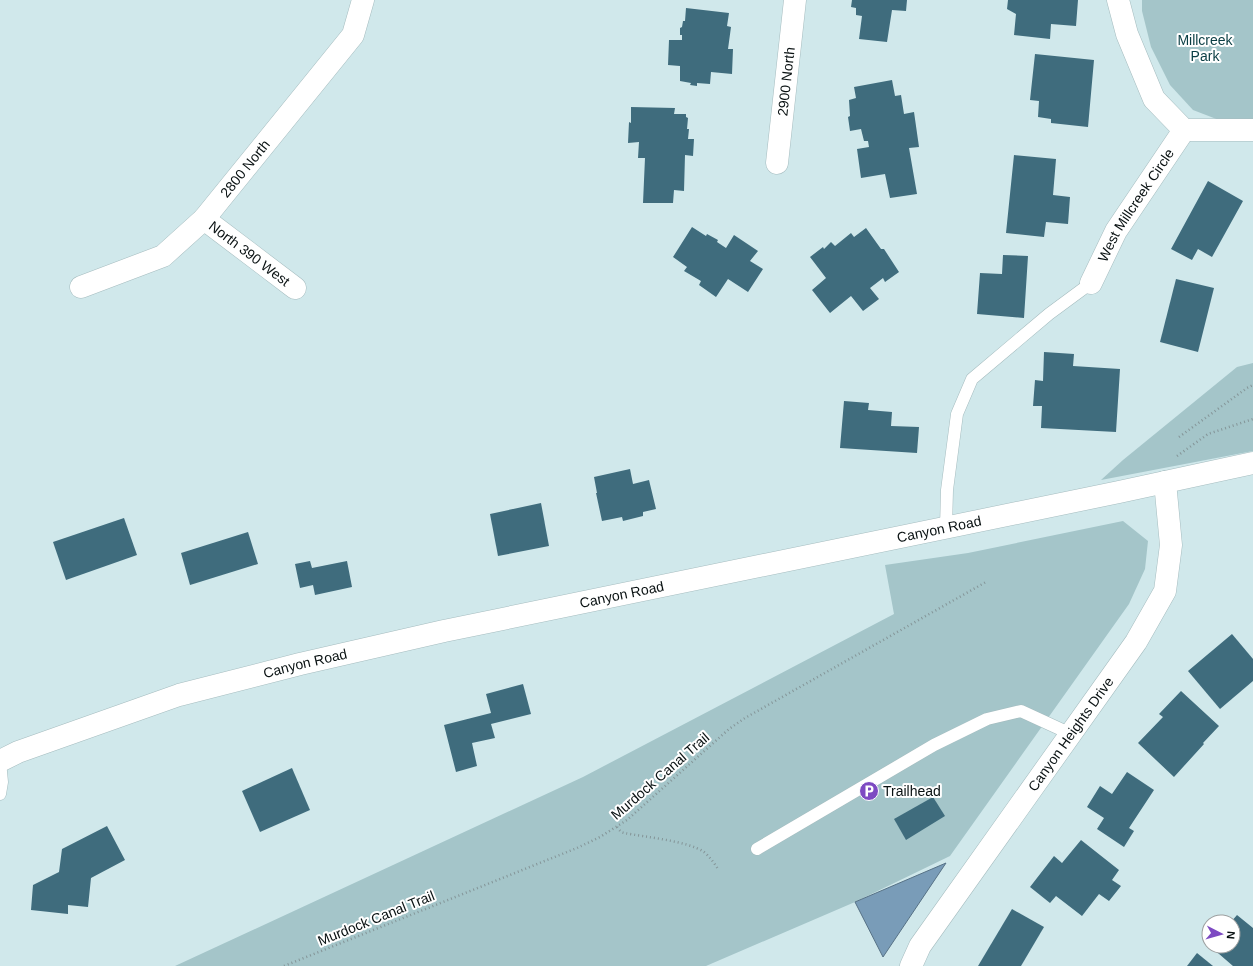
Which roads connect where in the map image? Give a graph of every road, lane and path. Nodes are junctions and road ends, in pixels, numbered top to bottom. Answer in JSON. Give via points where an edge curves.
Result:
{"nodes":[{"id":1,"x":363,"y":0,"type":"edge"},
{"id":2,"x":794,"y":0,"type":"edge"},
{"id":3,"x":1118,"y":0,"type":"edge"},
{"id":4,"x":1184,"y":130,"type":"junction"},
{"id":5,"x":1253,"y":130,"type":"edge"},
{"id":6,"x":777,"y":162,"type":"dead end"},
{"id":7,"x":204,"y":219,"type":"junction"},
{"id":8,"x":1091,"y":283,"type":"joint"},
{"id":9,"x":81,"y":287,"type":"dead end"},
{"id":10,"x":295,"y":288,"type":"dead end"},
{"id":11,"x":1253,"y":385,"type":"edge"},
{"id":12,"x":1253,"y":419,"type":"edge"},
{"id":13,"x":1179,"y":437,"type":"dead end"},
{"id":14,"x":1172,"y":460,"type":"dead end"},
{"id":15,"x":1253,"y":463,"type":"edge"},
{"id":16,"x":1165,"y":482,"type":"junction"},
{"id":17,"x":946,"y":528,"type":"junction"},
{"id":18,"x":986,"y":582,"type":"dead end"},
{"id":19,"x":1071,"y":734,"type":"junction"},
{"id":20,"x":0,"y":761,"type":"edge"},
{"id":21,"x":0,"y":794,"type":"edge"},
{"id":22,"x":617,"y":827,"type":"junction"},
{"id":23,"x":757,"y":849,"type":"dead end"},
{"id":24,"x":718,"y":869,"type":"dead end"},
{"id":25,"x":284,"y":966,"type":"edge"},
{"id":26,"x":911,"y":966,"type":"edge"}],
"edges":[{"from":1,"to":7,"type":"street","name":"2800 North","via":[[354,35]]},
{"from":2,"to":6,"type":"street","name":"2900 North"},
{"from":3,"to":4,"type":"street","via":[[1127,34],[1154,99]]},
{"from":4,"to":5,"type":"street"},
{"from":4,"to":8,"type":"street","name":"West Millcreek Circle","via":[[1116,231]]},
{"from":7,"to":9,"type":"street","name":"2800 North","via":[[163,256]]},
{"from":7,"to":10,"type":"street","name":"North 390 West"},
{"from":8,"to":17,"type":"lane","via":[[1049,314],[972,379],[957,414],[947,490]]},
{"from":11,"to":13,"type":"path"},
{"from":12,"to":14,"type":"path","via":[[1208,434]]},
{"from":15,"to":16,"type":"street","name":"Canyon Road"},
{"from":16,"to":17,"type":"street","name":"Canyon Road"},
{"from":16,"to":19,"type":"street","name":"Canyon Heights Drive","via":[[1171,545],[1165,591],[1136,642]]},
{"from":17,"to":20,"type":"street","name":"Canyon Road","via":[[444,631],[300,664],[179,695],[18,752]]},
{"from":18,"to":22,"type":"path","name":"Murdock Canal Trail","via":[[745,718],[639,811]]},
{"from":19,"to":23,"type":"lane","via":[[1022,711],[988,719],[934,745]]},
{"from":19,"to":26,"type":"street","name":"Canyon Heights Drive","via":[[920,946]]},
{"from":20,"to":21,"type":"lane"},
{"from":22,"to":24,"type":"path","via":[[624,833],[688,845],[704,852]]},
{"from":22,"to":25,"type":"path","name":"Murdock Canal Trail","via":[[577,848]]}]}
